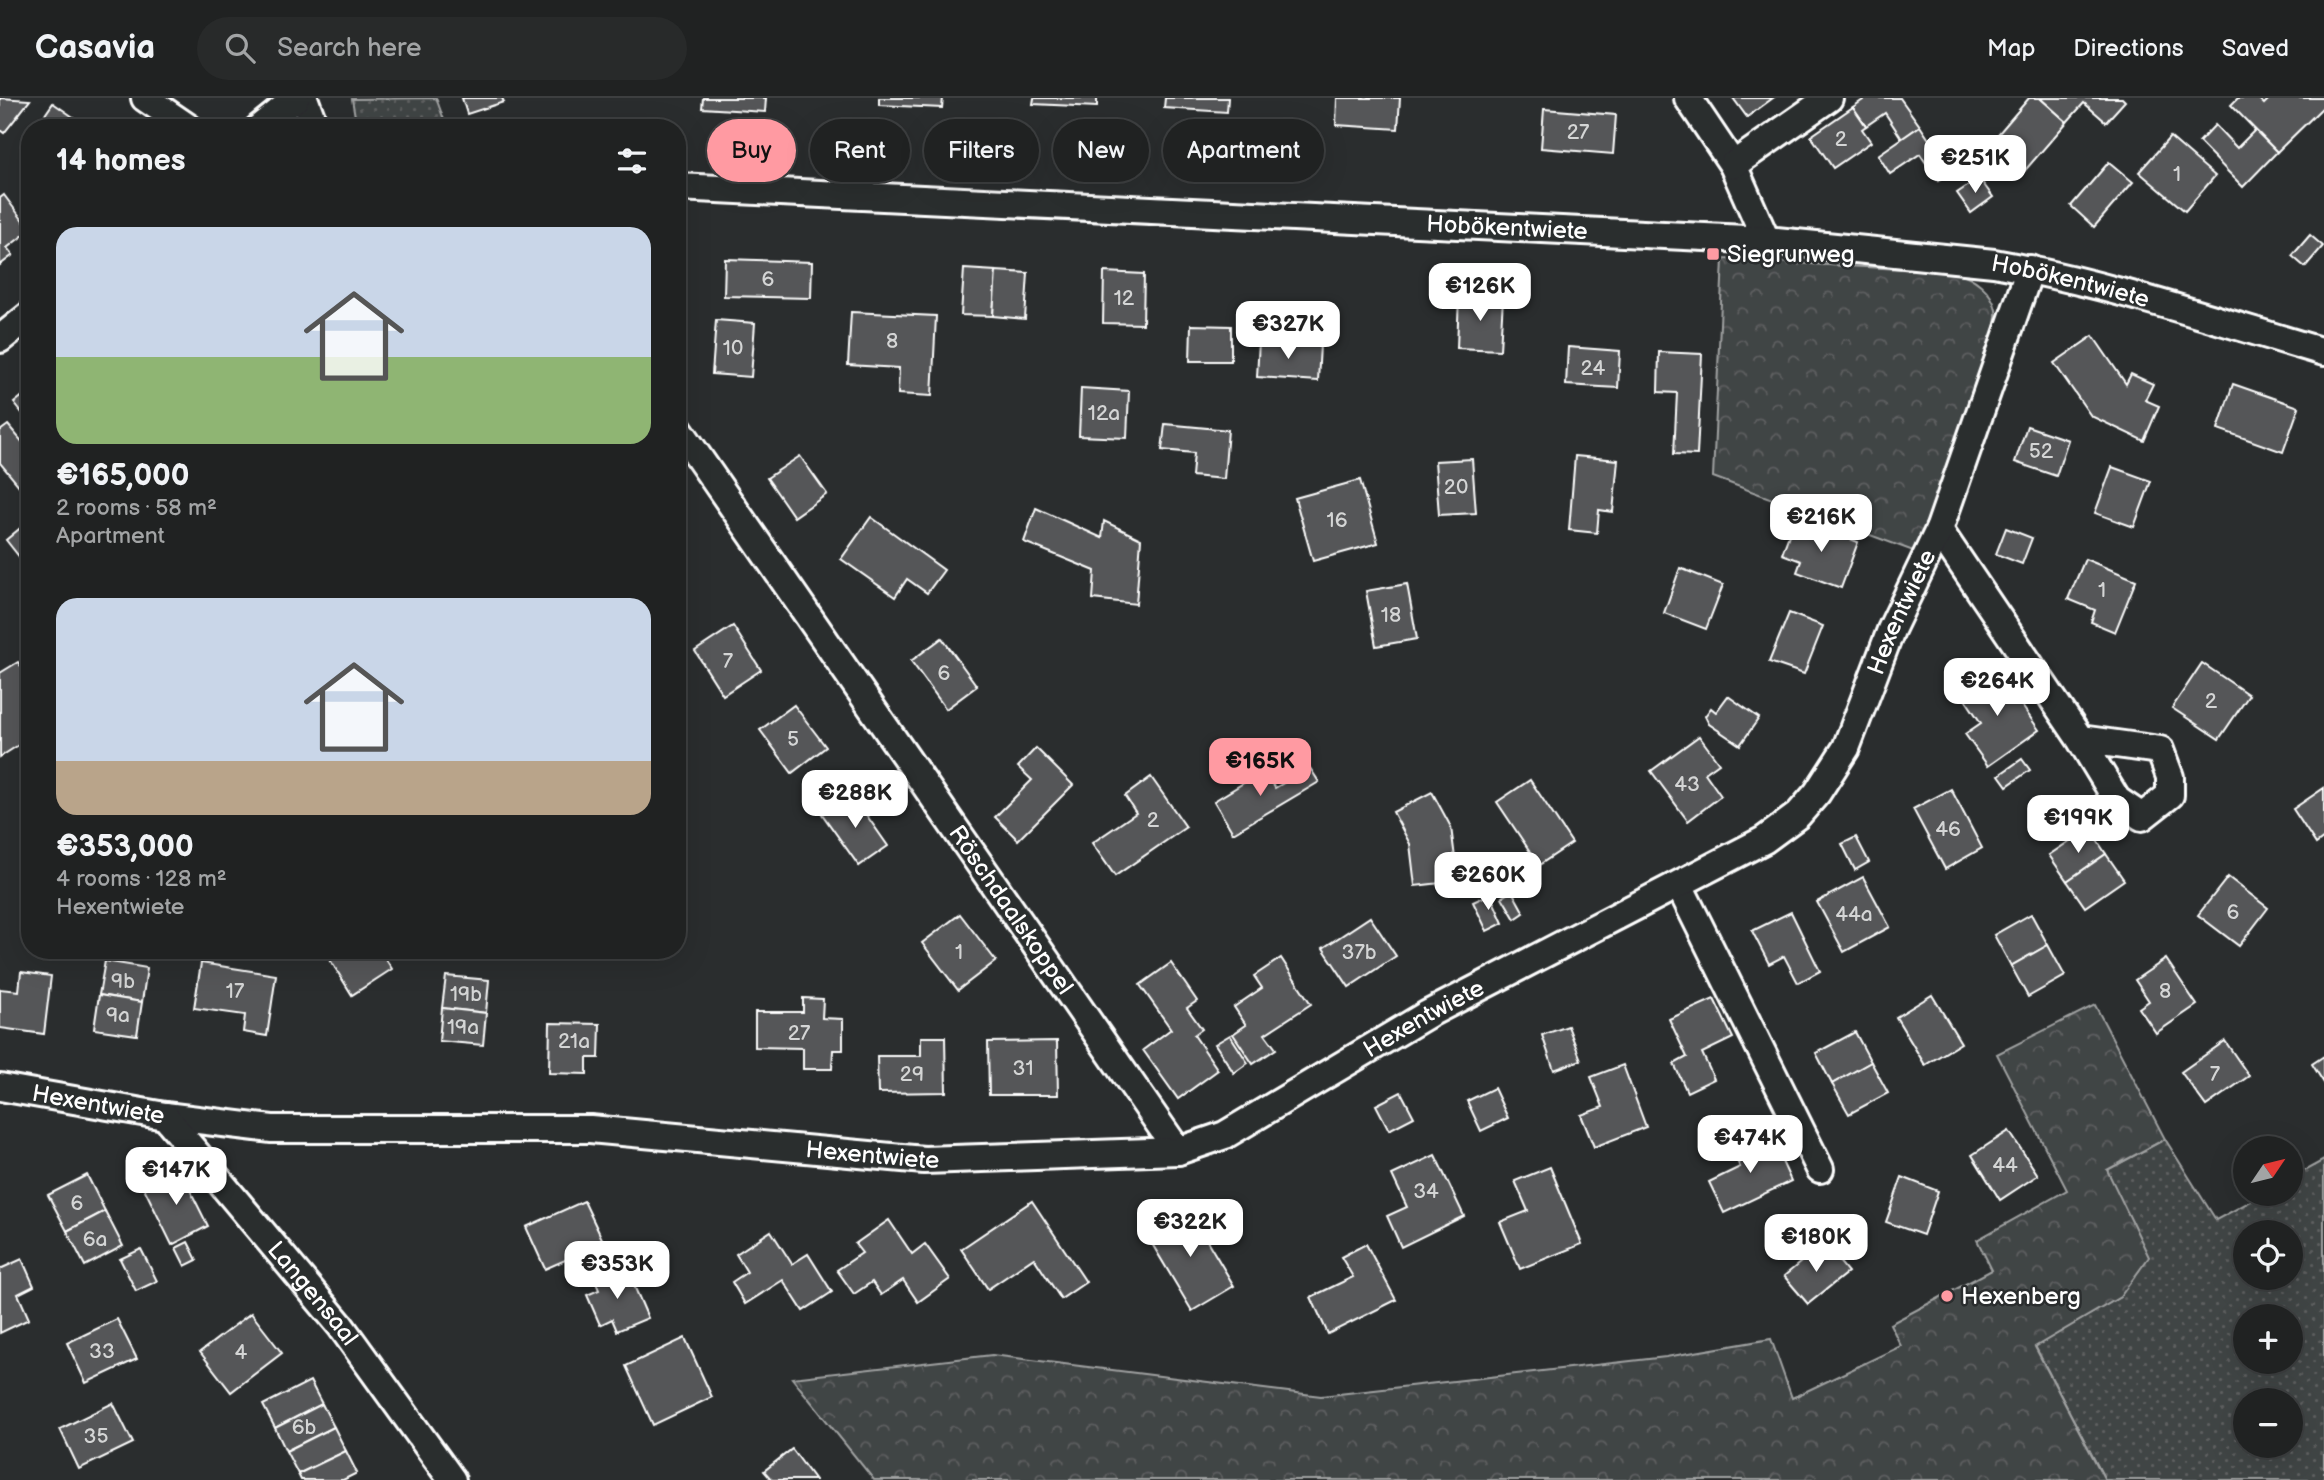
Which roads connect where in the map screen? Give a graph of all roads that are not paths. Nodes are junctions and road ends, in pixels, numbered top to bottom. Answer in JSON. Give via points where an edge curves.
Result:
{"nodes":[{"id":1,"x":145,"y":98,"type":"edge"},
{"id":2,"x":296,"y":98,"type":"edge"},
{"id":3,"x":304,"y":98,"type":"edge"},
{"id":4,"x":1688,"y":98,"type":"edge"},
{"id":5,"x":1829,"y":98,"type":"edge"},
{"id":6,"x":176,"y":119,"type":"edge"},
{"id":7,"x":270,"y":119,"type":"edge"},
{"id":8,"x":312,"y":119,"type":"edge"},
{"id":9,"x":1733,"y":165,"type":"junction"},
{"id":10,"x":686,"y":187,"type":"edge"},
{"id":11,"x":1766,"y":240,"type":"junction"},
{"id":12,"x":2030,"y":269,"type":"junction"},
{"id":13,"x":21,"y":322,"type":"edge"},
{"id":14,"x":0,"y":339,"type":"edge"},
{"id":15,"x":2324,"y":352,"type":"edge"},
{"id":16,"x":686,"y":439,"type":"edge"},
{"id":17,"x":1939,"y":530,"type":"junction"},
{"id":18,"x":2080,"y":739,"type":"dead end"},
{"id":19,"x":1679,"y":885,"type":"junction"},
{"id":20,"x":0,"y":1087,"type":"edge"},
{"id":21,"x":165,"y":1116,"type":"junction"},
{"id":22,"x":1178,"y":1151,"type":"junction"},
{"id":23,"x":1820,"y":1169,"type":"dead end"},
{"id":24,"x":452,"y":1480,"type":"edge"}],
"edges":[{"from":1,"to":6,"type":"street"},
{"from":2,"to":7,"type":"street"},
{"from":3,"to":8,"type":"street"},
{"from":4,"to":9,"type":"street"},
{"from":5,"to":9,"type":"street"},
{"from":9,"to":11,"type":"street"},
{"from":10,"to":11,"type":"street","name":"Hobökentwiete"},
{"from":11,"to":12,"type":"street","name":"Hobökentwiete"},
{"from":12,"to":15,"type":"street","name":"Hobökentwiete"},
{"from":12,"to":17,"type":"street","name":"Hexentwiete"},
{"from":13,"to":14,"type":"street"},
{"from":16,"to":22,"type":"street","name":"Röschdaalskoppel"},
{"from":17,"to":18,"type":"street"},
{"from":17,"to":19,"type":"street","name":"Hexentwiete","via":[[1891,630],[1846,748],[1817,793],[1798,815],[1764,840]]},
{"from":19,"to":22,"type":"street","name":"Hexentwiete","via":[[1428,1014],[1225,1135]]},
{"from":19,"to":23,"type":"street"},
{"from":20,"to":21,"type":"street","name":"Hexentwiete"},
{"from":21,"to":22,"type":"street","name":"Hexentwiete","via":[[272,1129],[590,1129],[924,1160]]},
{"from":21,"to":24,"type":"street","name":"Langensaal","via":[[340,1325]]}]}
